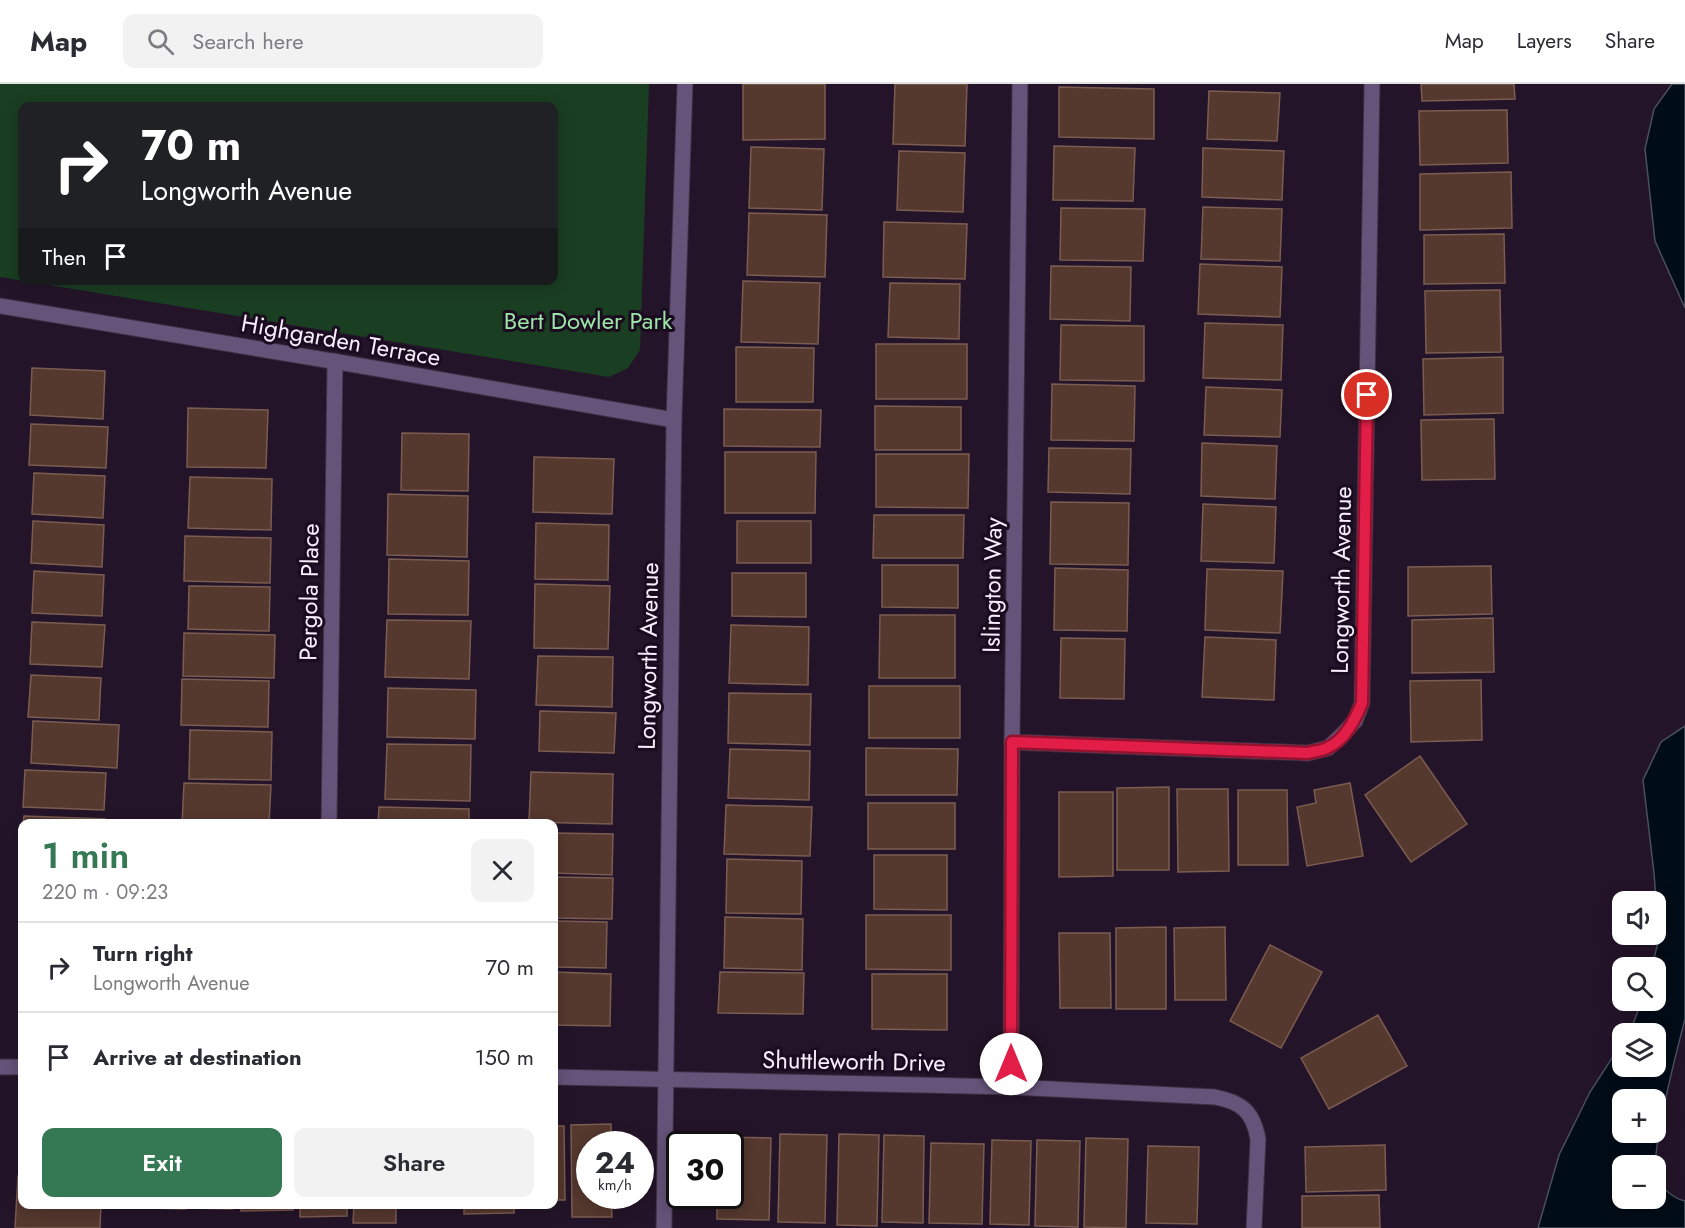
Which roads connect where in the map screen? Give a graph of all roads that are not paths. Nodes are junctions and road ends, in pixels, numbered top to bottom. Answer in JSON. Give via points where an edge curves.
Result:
{"nodes":[{"id":1,"x":685,"y":84,"type":"edge"},
{"id":2,"x":1020,"y":84,"type":"edge"},
{"id":3,"x":1372,"y":84,"type":"edge"},
{"id":4,"x":0,"y":306,"type":"edge"},
{"id":5,"x":335,"y":361,"type":"junction"},
{"id":6,"x":674,"y":420,"type":"junction"},
{"id":7,"x":1012,"y":742,"type":"junction"},
{"id":8,"x":329,"y":819,"type":"edge"},
{"id":9,"x":0,"y":1067,"type":"edge"},
{"id":10,"x":18,"y":1067,"type":"edge"},
{"id":11,"x":558,"y":1077,"type":"edge"},
{"id":12,"x":666,"y":1080,"type":"junction"},
{"id":13,"x":1011,"y":1087,"type":"junction"},
{"id":14,"x":664,"y":1228,"type":"edge"},
{"id":15,"x":1254,"y":1228,"type":"edge"}],
"edges":[{"from":1,"to":6,"type":"street","name":"Longworth Avenue"},
{"from":2,"to":7,"type":"street","name":"Islington Way"},
{"from":3,"to":7,"type":"street","name":"Longworth Avenue","via":[[1362,703],[1355,721],[1328,748],[1308,753]]},
{"from":4,"to":5,"type":"street","name":"Highgarden Terrace"},
{"from":5,"to":6,"type":"street","name":"Highgarden Terrace"},
{"from":5,"to":8,"type":"street","name":"Pergola Place"},
{"from":6,"to":12,"type":"street","name":"Longworth Avenue"},
{"from":7,"to":13,"type":"street","name":"Islington Way"},
{"from":9,"to":10,"type":"street"},
{"from":11,"to":12,"type":"street","name":"Shuttleworth Drive"},
{"from":12,"to":13,"type":"street","name":"Shuttleworth Drive"},
{"from":12,"to":14,"type":"street","name":"Longworth Avenue"},
{"from":13,"to":15,"type":"street","name":"Shuttleworth Drive","via":[[1233,1101],[1248,1112],[1258,1139]]}]}
